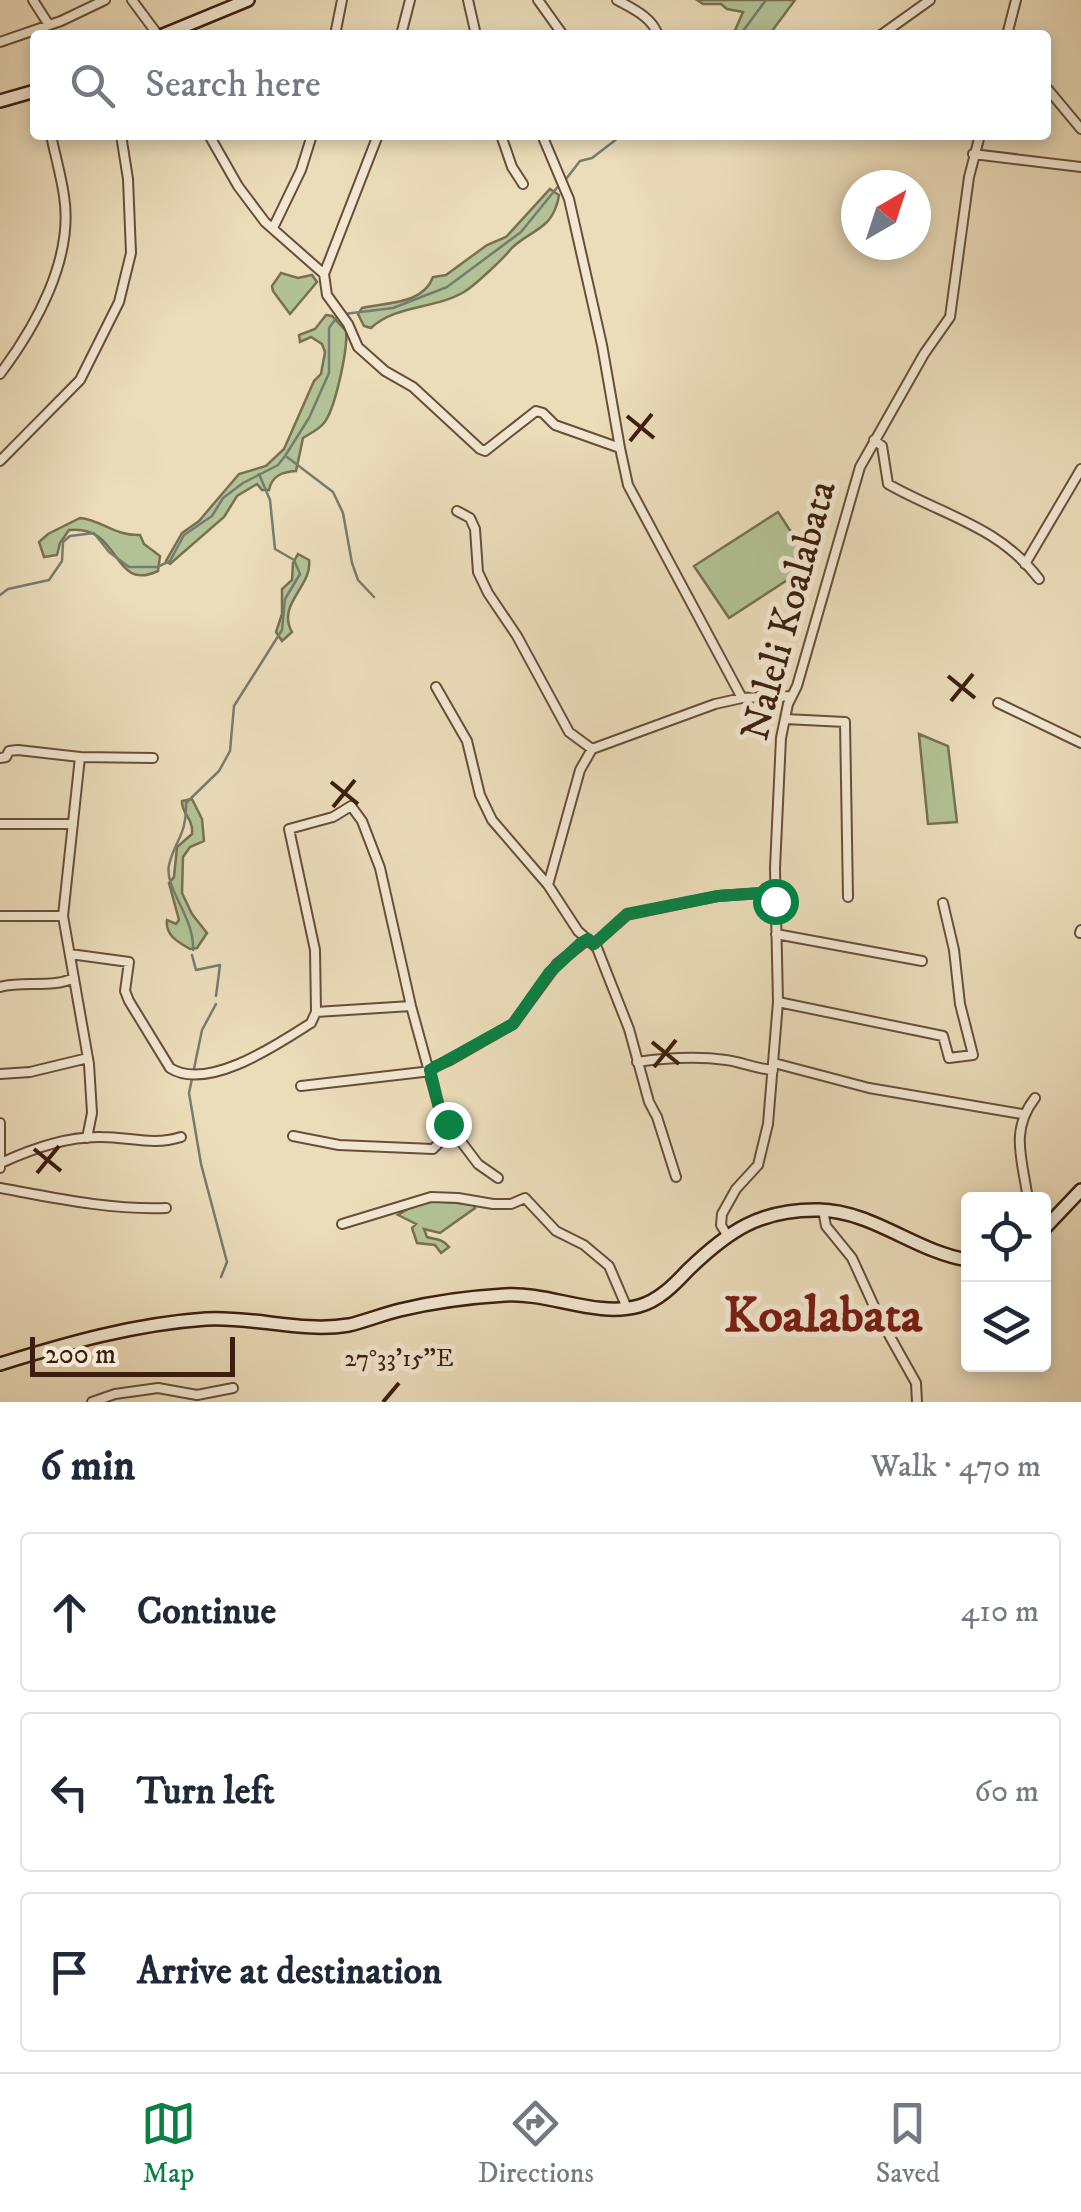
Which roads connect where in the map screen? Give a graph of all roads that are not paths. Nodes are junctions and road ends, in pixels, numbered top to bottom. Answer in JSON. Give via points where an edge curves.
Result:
{"nodes":[{"id":1,"x":32,"y":0,"type":"edge"},
{"id":2,"x":105,"y":0,"type":"edge"},
{"id":3,"x":132,"y":0,"type":"edge"},
{"id":4,"x":248,"y":0,"type":"edge"},
{"id":5,"x":342,"y":0,"type":"edge"},
{"id":6,"x":410,"y":0,"type":"edge"},
{"id":7,"x":468,"y":0,"type":"edge"},
{"id":8,"x":538,"y":0,"type":"edge"},
{"id":9,"x":617,"y":0,"type":"edge"},
{"id":10,"x":930,"y":0,"type":"edge"},
{"id":11,"x":1016,"y":0,"type":"edge"},
{"id":12,"x":230,"y":3,"type":"edge"},
{"id":13,"x":49,"y":24,"type":"junction"},
{"id":14,"x":33,"y":30,"type":"edge"},
{"id":15,"x":157,"y":30,"type":"edge"},
{"id":16,"x":172,"y":30,"type":"edge"},
{"id":17,"x":336,"y":30,"type":"edge"},
{"id":18,"x":402,"y":30,"type":"edge"},
{"id":19,"x":475,"y":30,"type":"edge"},
{"id":20,"x":559,"y":30,"type":"edge"},
{"id":21,"x":656,"y":30,"type":"edge"},
{"id":22,"x":887,"y":30,"type":"edge"},
{"id":23,"x":1008,"y":30,"type":"edge"},
{"id":24,"x":30,"y":31,"type":"edge"},
{"id":25,"x":0,"y":42,"type":"edge"},
{"id":26,"x":30,"y":92,"type":"edge"},
{"id":27,"x":1051,"y":93,"type":"edge"},
{"id":28,"x":0,"y":101,"type":"edge"},
{"id":29,"x":1081,"y":129,"type":"edge"},
{"id":30,"x":52,"y":140,"type":"edge"},
{"id":31,"x":122,"y":140,"type":"edge"},
{"id":32,"x":213,"y":140,"type":"edge"},
{"id":33,"x":310,"y":140,"type":"edge"},
{"id":34,"x":376,"y":140,"type":"edge"},
{"id":35,"x":503,"y":140,"type":"edge"},
{"id":36,"x":544,"y":140,"type":"edge"},
{"id":37,"x":978,"y":140,"type":"edge"},
{"id":38,"x":973,"y":154,"type":"junction"},
{"id":39,"x":1081,"y":167,"type":"edge"},
{"id":40,"x":523,"y":184,"type":"dead end"},
{"id":41,"x":273,"y":228,"type":"junction"},
{"id":42,"x":324,"y":274,"type":"junction"},
{"id":43,"x":0,"y":374,"type":"edge"},
{"id":44,"x":874,"y":440,"type":"junction"},
{"id":45,"x":620,"y":448,"type":"junction"},
{"id":46,"x":0,"y":461,"type":"edge"},
{"id":47,"x":1081,"y":469,"type":"edge"},
{"id":48,"x":457,"y":511,"type":"dead end"},
{"id":49,"x":1026,"y":564,"type":"junction"},
{"id":50,"x":1039,"y":579,"type":"dead end"},
{"id":51,"x":436,"y":687,"type":"dead end"},
{"id":52,"x":792,"y":696,"type":"junction"},
{"id":53,"x":742,"y":698,"type":"junction"},
{"id":54,"x":998,"y":703,"type":"dead end"},
{"id":55,"x":785,"y":719,"type":"junction"},
{"id":56,"x":1081,"y":742,"type":"edge"},
{"id":57,"x":592,"y":749,"type":"junction"},
{"id":58,"x":80,"y":757,"type":"junction"},
{"id":59,"x":0,"y":758,"type":"edge"},
{"id":60,"x":153,"y":758,"type":"dead end"},
{"id":61,"x":0,"y":824,"type":"edge"},
{"id":62,"x":73,"y":824,"type":"junction"},
{"id":63,"x":548,"y":884,"type":"junction"},
{"id":64,"x":775,"y":892,"type":"junction"},
{"id":65,"x":848,"y":897,"type":"dead end"},
{"id":66,"x":943,"y":904,"type":"dead end"},
{"id":67,"x":0,"y":916,"type":"edge"},
{"id":68,"x":63,"y":916,"type":"junction"},
{"id":69,"x":776,"y":934,"type":"junction"},
{"id":70,"x":591,"y":942,"type":"junction"},
{"id":71,"x":70,"y":954,"type":"junction"},
{"id":72,"x":922,"y":961,"type":"dead end"},
{"id":73,"x":74,"y":978,"type":"junction"},
{"id":74,"x":0,"y":987,"type":"edge"},
{"id":75,"x":778,"y":1002,"type":"junction"},
{"id":76,"x":411,"y":1006,"type":"junction"},
{"id":77,"x":316,"y":1012,"type":"junction"},
{"id":78,"x":88,"y":1058,"type":"junction"},
{"id":79,"x":637,"y":1062,"type":"junction"},
{"id":80,"x":774,"y":1066,"type":"junction"},
{"id":81,"x":430,"y":1070,"type":"junction"},
{"id":82,"x":0,"y":1074,"type":"edge"},
{"id":83,"x":302,"y":1086,"type":"dead end"},
{"id":84,"x":1035,"y":1098,"type":"dead end"},
{"id":85,"x":1022,"y":1114,"type":"junction"},
{"id":86,"x":0,"y":1122,"type":"edge"},
{"id":87,"x":452,"y":1130,"type":"junction"},
{"id":88,"x":293,"y":1136,"type":"dead end"},
{"id":89,"x":181,"y":1137,"type":"dead end"},
{"id":90,"x":86,"y":1138,"type":"junction"},
{"id":91,"x":0,"y":1166,"type":"edge"},
{"id":92,"x":676,"y":1177,"type":"dead end"},
{"id":93,"x":498,"y":1178,"type":"dead end"},
{"id":94,"x":0,"y":1188,"type":"edge"},
{"id":95,"x":1081,"y":1190,"type":"edge"},
{"id":96,"x":1026,"y":1192,"type":"edge"},
{"id":97,"x":166,"y":1208,"type":"dead end"},
{"id":98,"x":822,"y":1210,"type":"junction"},
{"id":99,"x":1051,"y":1222,"type":"edge"},
{"id":100,"x":342,"y":1224,"type":"dead end"},
{"id":101,"x":727,"y":1235,"type":"junction"},
{"id":102,"x":961,"y":1258,"type":"edge"},
{"id":103,"x":627,"y":1308,"type":"junction"},
{"id":104,"x":0,"y":1364,"type":"edge"},
{"id":105,"x":233,"y":1388,"type":"dead end"},
{"id":106,"x":918,"y":1398,"type":"edge"},
{"id":107,"x":92,"y":1402,"type":"edge"},
{"id":108,"x":928,"y":1402,"type":"edge"}],
"edges":[{"from":1,"to":13,"type":"street"},
{"from":2,"to":13,"type":"street"},
{"from":3,"to":15,"type":"street"},
{"from":4,"to":12,"type":"street"},
{"from":5,"to":17,"type":"street"},
{"from":6,"to":18,"type":"street"},
{"from":7,"to":19,"type":"street"},
{"from":8,"to":20,"type":"street"},
{"from":9,"to":21,"type":"street"},
{"from":10,"to":22,"type":"street"},
{"from":11,"to":23,"type":"street"},
{"from":12,"to":16,"type":"street"},
{"from":13,"to":14,"type":"street"},
{"from":24,"to":25,"type":"street"},
{"from":26,"to":28,"type":"street"},
{"from":27,"to":29,"type":"street"},
{"from":30,"to":43,"type":"street","via":[[65,197],[62,248],[34,324]]},
{"from":31,"to":46,"type":"street","via":[[131,252],[119,302],[80,380]]},
{"from":32,"to":41,"type":"street","via":[[238,186]]},
{"from":33,"to":41,"type":"street"},
{"from":34,"to":42,"type":"street"},
{"from":35,"to":40,"type":"street"},
{"from":36,"to":45,"type":"street","via":[[568,199]]},
{"from":37,"to":38,"type":"street","name":"Naleli Koalabata"},
{"from":38,"to":39,"type":"street"},
{"from":38,"to":44,"type":"street","name":"Naleli Koalabata","via":[[950,317]]},
{"from":41,"to":42,"type":"street"},
{"from":42,"to":45,"type":"street","via":[[327,295],[358,346],[485,452],[536,411],[555,425]]},
{"from":44,"to":49,"type":"street","via":[[882,446],[888,484],[976,524]]},
{"from":44,"to":52,"type":"street","name":"Naleli Koalabata","via":[[850,495]]},
{"from":45,"to":53,"type":"street","via":[[628,484]]},
{"from":47,"to":49,"type":"street"},
{"from":48,"to":57,"type":"street","via":[[475,529],[478,572],[488,594],[569,732]]},
{"from":49,"to":50,"type":"street"},
{"from":51,"to":63,"type":"street","via":[[467,741],[488,814]]},
{"from":52,"to":53,"type":"street"},
{"from":52,"to":55,"type":"street","name":"Naleli Koalabata"},
{"from":53,"to":57,"type":"street"},
{"from":54,"to":56,"type":"street"},
{"from":55,"to":64,"type":"street","name":"Naleli Koalabata"},
{"from":55,"to":65,"type":"street","via":[[845,722]]},
{"from":57,"to":63,"type":"street"},
{"from":58,"to":59,"type":"street","via":[[18,750]]},
{"from":58,"to":60,"type":"street"},
{"from":58,"to":62,"type":"street"},
{"from":61,"to":62,"type":"street"},
{"from":62,"to":68,"type":"street"},
{"from":63,"to":70,"type":"street"},
{"from":64,"to":69,"type":"street","name":"Naleli Koalabata"},
{"from":64,"to":70,"type":"street","via":[[627,914]]},
{"from":66,"to":75,"type":"street","via":[[973,1056],[949,1058],[943,1036]]},
{"from":67,"to":68,"type":"street"},
{"from":68,"to":71,"type":"street"},
{"from":69,"to":72,"type":"street"},
{"from":69,"to":75,"type":"street","name":"Naleli Koalabata"},
{"from":70,"to":79,"type":"street"},
{"from":70,"to":81,"type":"street","via":[[557,964],[513,1024]]},
{"from":71,"to":73,"type":"street"},
{"from":71,"to":77,"type":"street","via":[[129,962],[125,991],[178,1073],[206,1074],[244,1062],[311,1023]]},
{"from":73,"to":74,"type":"street"},
{"from":73,"to":78,"type":"street"},
{"from":75,"to":80,"type":"street","name":"Naleli Koalabata"},
{"from":76,"to":77,"type":"street"},
{"from":76,"to":77,"type":"street","via":[[380,868],[352,806],[289,830],[315,950]]},
{"from":76,"to":81,"type":"street"},
{"from":78,"to":82,"type":"street"},
{"from":78,"to":90,"type":"street","via":[[92,1113]]},
{"from":79,"to":80,"type":"street"},
{"from":79,"to":92,"type":"street"},
{"from":80,"to":85,"type":"street"},
{"from":80,"to":101,"type":"street","name":"Naleli Koalabata","via":[[764,1146],[722,1214]]},
{"from":81,"to":83,"type":"street"},
{"from":81,"to":87,"type":"street","via":[[441,1115]]},
{"from":84,"to":85,"type":"street"},
{"from":85,"to":96,"type":"street","via":[[1019,1154]]},
{"from":86,"to":91,"type":"street"},
{"from":87,"to":88,"type":"street","via":[[434,1149]]},
{"from":87,"to":93,"type":"street"},
{"from":89,"to":90,"type":"street","via":[[153,1144]]},
{"from":90,"to":91,"type":"street"},
{"from":94,"to":97,"type":"street","via":[[132,1210]]},
{"from":95,"to":99,"type":"street"},
{"from":98,"to":101,"type":"street","via":[[767,1215]]},
{"from":98,"to":102,"type":"street","via":[[864,1218]]},
{"from":98,"to":106,"type":"street","via":[[916,1383]]},
{"from":100,"to":103,"type":"street","via":[[430,1197],[493,1204],[525,1198],[556,1231],[609,1266]]},
{"from":101,"to":103,"type":"street","via":[[655,1299]]},
{"from":103,"to":104,"type":"street","via":[[508,1294],[348,1325],[208,1318],[93,1336]]},
{"from":105,"to":107,"type":"street","via":[[198,1395],[158,1388]]},
{"from":106,"to":108,"type":"street"}]}
